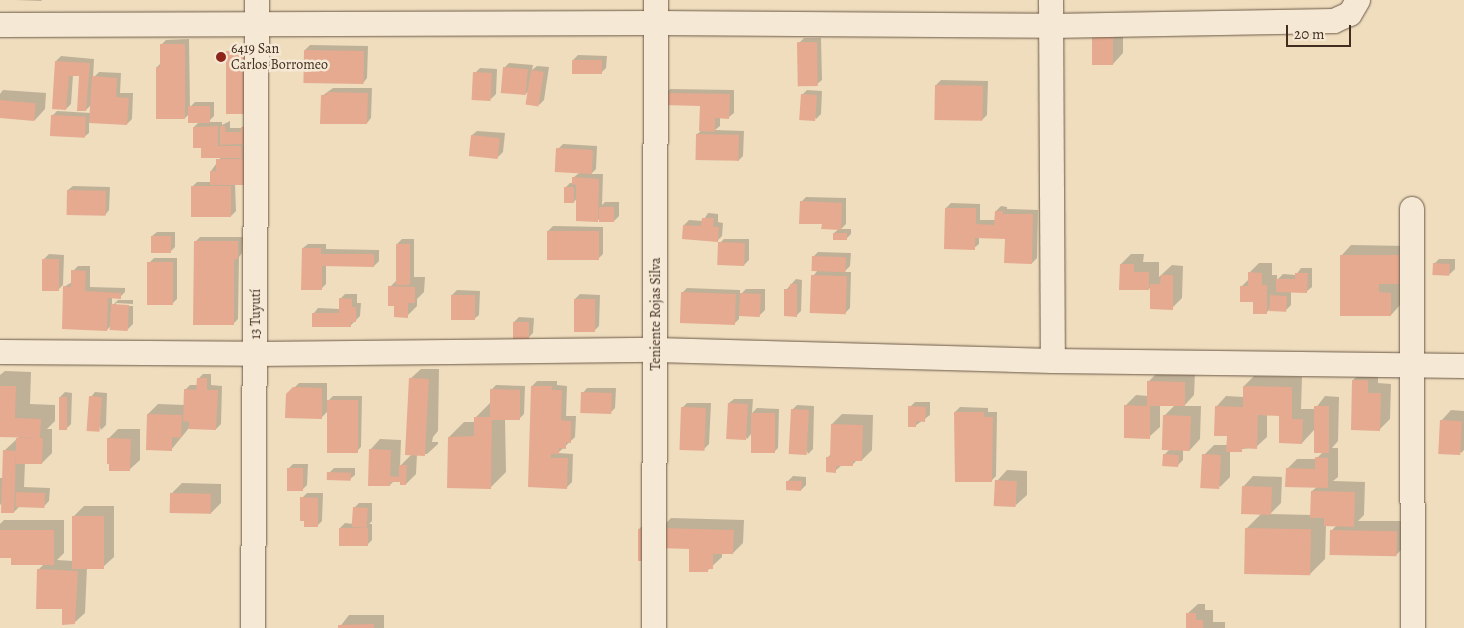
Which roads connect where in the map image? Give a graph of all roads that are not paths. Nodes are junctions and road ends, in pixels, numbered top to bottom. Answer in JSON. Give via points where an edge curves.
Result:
{"nodes":[{"id":1,"x":257,"y":0,"type":"edge"},
{"id":2,"x":1051,"y":0,"type":"edge"},
{"id":3,"x":1358,"y":0,"type":"edge"},
{"id":4,"x":656,"y":12,"type":"edge"},
{"id":5,"x":257,"y":24,"type":"junction"},
{"id":6,"x":0,"y":25,"type":"edge"},
{"id":7,"x":1051,"y":26,"type":"junction"},
{"id":8,"x":1412,"y":209,"type":"dead end"},
{"id":9,"x":656,"y":350,"type":"junction"},
{"id":10,"x":0,"y":352,"type":"edge"},
{"id":11,"x":255,"y":354,"type":"junction"},
{"id":12,"x":1053,"y":361,"type":"junction"},
{"id":13,"x":1413,"y":366,"type":"junction"},
{"id":14,"x":1464,"y":366,"type":"edge"},
{"id":15,"x":253,"y":628,"type":"edge"},
{"id":16,"x":654,"y":628,"type":"edge"},
{"id":17,"x":1413,"y":628,"type":"edge"}],
"edges":[{"from":1,"to":5,"type":"street","name":"13 Tuyutí"},
{"from":2,"to":7,"type":"street"},
{"from":3,"to":7,"type":"street","via":[[1350,14],[1334,21]]},
{"from":4,"to":5,"type":"street"},
{"from":4,"to":7,"type":"street"},
{"from":4,"to":9,"type":"street","name":"Teniente Rojas Silva"},
{"from":5,"to":6,"type":"street"},
{"from":5,"to":11,"type":"street","name":"13 Tuyutí"},
{"from":7,"to":12,"type":"street"},
{"from":8,"to":13,"type":"street"},
{"from":9,"to":11,"type":"street"},
{"from":9,"to":12,"type":"street"},
{"from":9,"to":16,"type":"street","name":"Teniente Rojas Silva"},
{"from":10,"to":11,"type":"street"},
{"from":11,"to":15,"type":"street","name":"13 Tuyutí"},
{"from":12,"to":13,"type":"street"},
{"from":13,"to":14,"type":"street"},
{"from":13,"to":17,"type":"street"}]}
